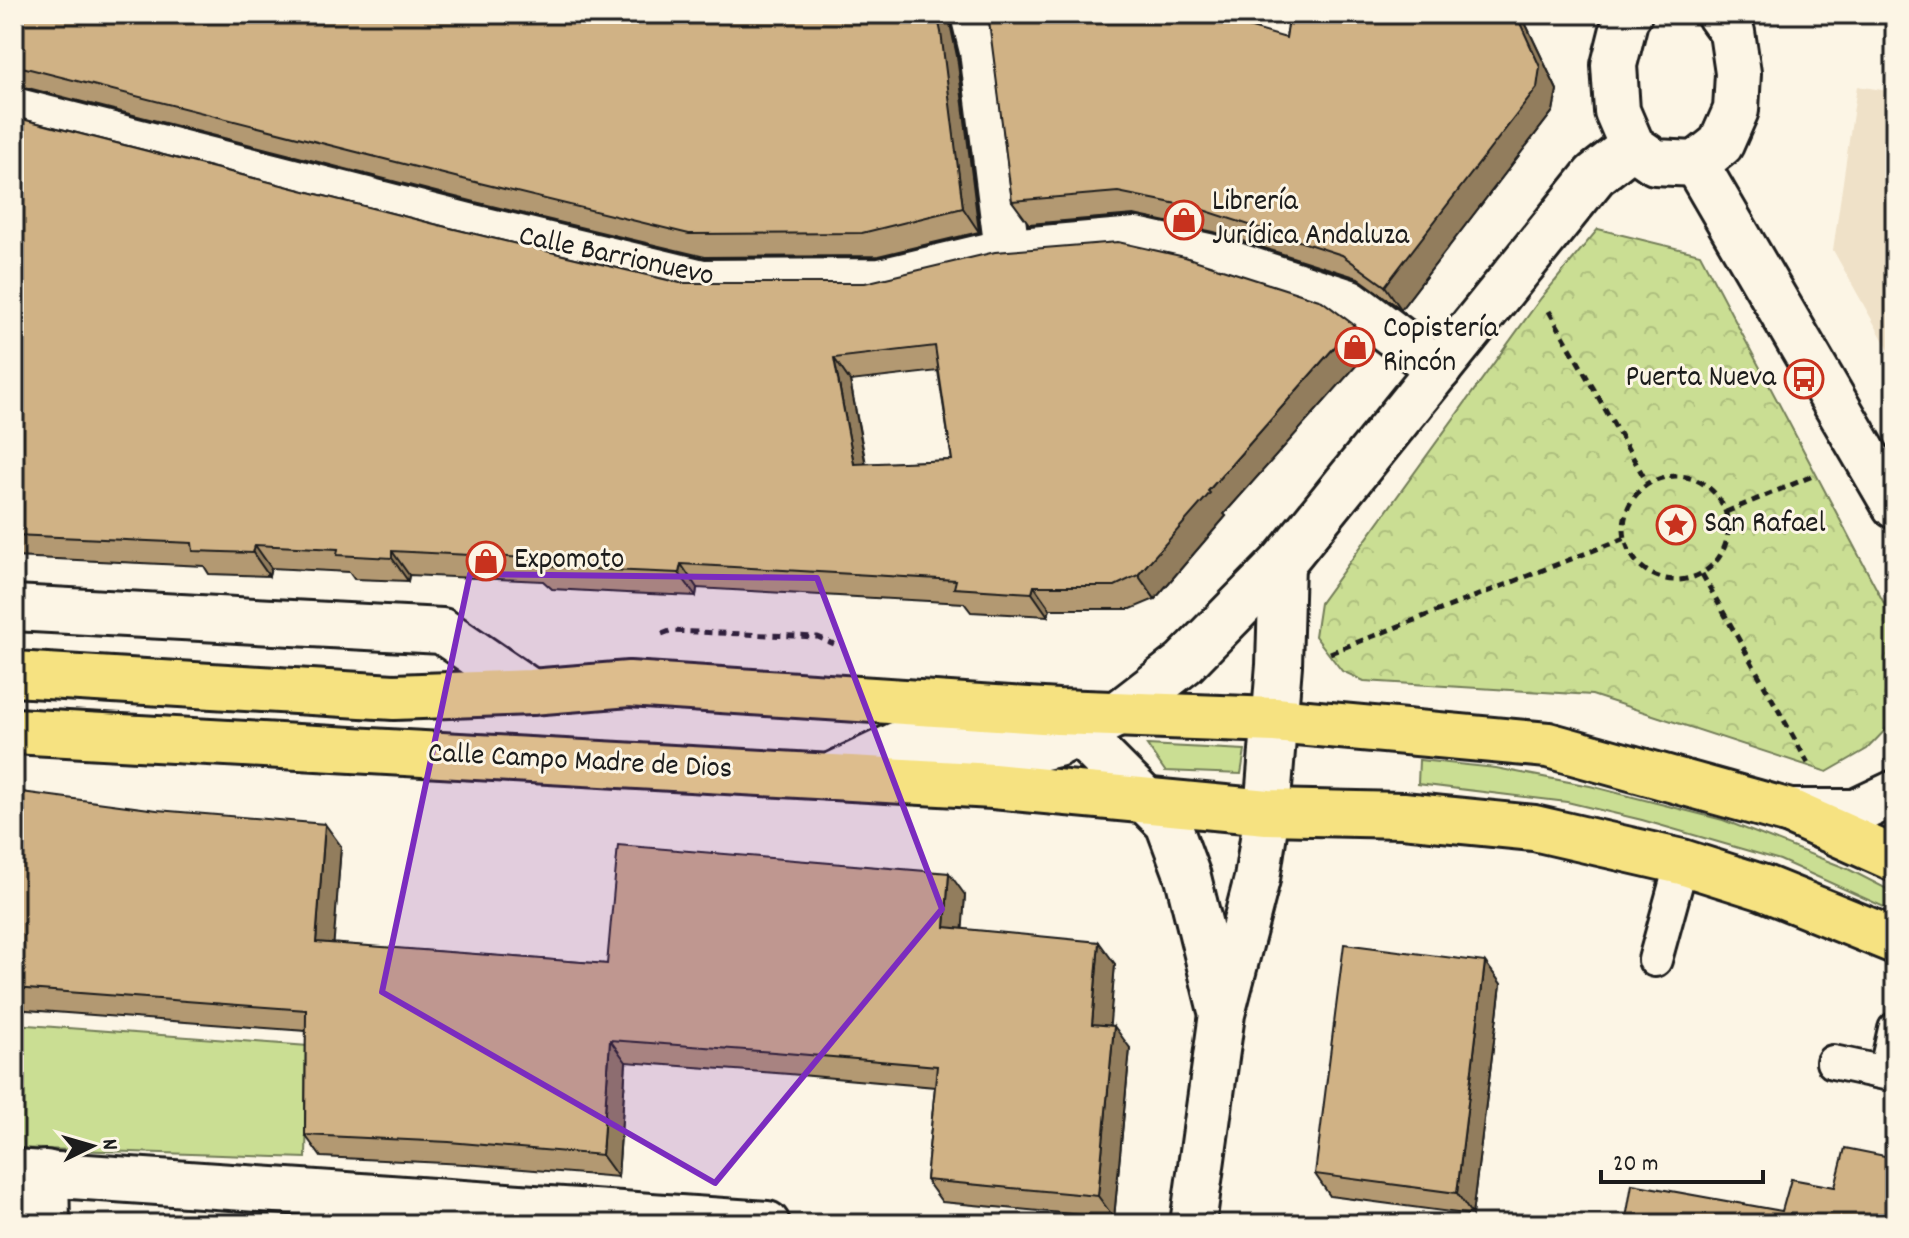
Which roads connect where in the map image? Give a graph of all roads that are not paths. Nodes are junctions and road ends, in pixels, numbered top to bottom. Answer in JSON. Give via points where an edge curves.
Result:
{"nodes":[{"id":1,"x":973,"y":14,"type":"edge"},
{"id":2,"x":1626,"y":15,"type":"edge"},
{"id":3,"x":1729,"y":20,"type":"edge"},
{"id":4,"x":14,"y":110,"type":"edge"},
{"id":5,"x":1632,"y":146,"type":"junction"},
{"id":6,"x":1696,"y":164,"type":"junction"},
{"id":7,"x":1007,"y":251,"type":"junction"},
{"id":8,"x":1439,"y":369,"type":"junction"},
{"id":9,"x":1895,"y":506,"type":"edge"},
{"id":10,"x":1282,"y":563,"type":"junction"},
{"id":11,"x":14,"y":608,"type":"edge"},
{"id":12,"x":14,"y":674,"type":"edge"},
{"id":13,"x":531,"y":692,"type":"junction"},
{"id":14,"x":1118,"y":714,"type":"junction"},
{"id":15,"x":1275,"y":720,"type":"junction"},
{"id":16,"x":1068,"y":722,"type":"junction"},
{"id":17,"x":14,"y":731,"type":"edge"},
{"id":18,"x":829,"y":777,"type":"junction"},
{"id":19,"x":1895,"y":793,"type":"edge"},
{"id":20,"x":1146,"y":801,"type":"junction"},
{"id":21,"x":1267,"y":812,"type":"junction"},
{"id":22,"x":1790,"y":812,"type":"junction"},
{"id":23,"x":1895,"y":859,"type":"edge"},
{"id":24,"x":1682,"y":862,"type":"junction"},
{"id":25,"x":1895,"y":941,"type":"edge"},
{"id":26,"x":1655,"y":960,"type":"dead end"},
{"id":27,"x":1222,"y":1014,"type":"junction"},
{"id":28,"x":1895,"y":1029,"type":"edge"},
{"id":29,"x":1833,"y":1062,"type":"dead end"},
{"id":30,"x":30,"y":1172,"type":"edge"},
{"id":31,"x":290,"y":1207,"type":"edge"},
{"id":32,"x":47,"y":1224,"type":"edge"},
{"id":33,"x":767,"y":1224,"type":"edge"},
{"id":34,"x":1193,"y":1224,"type":"edge"}],
"edges":[{"from":1,"to":7,"type":"street"},
{"from":2,"to":5,"type":"street","via":[[1614,65],[1617,111]]},
{"from":3,"to":6,"type":"street","via":[[1738,73],[1736,110],[1721,144]]},
{"from":4,"to":7,"type":"street","name":"Calle Barrionuevo","via":[[702,282],[881,281]]},
{"from":5,"to":6,"type":"street","via":[[1655,162]]},
{"from":5,"to":8,"type":"street","via":[[1595,175]]},
{"from":6,"to":9,"type":"street"},
{"from":7,"to":8,"type":"street","name":"Calle Barrionuevo","via":[[1136,240],[1208,256],[1350,302]]},
{"from":8,"to":10,"type":"street"},
{"from":10,"to":14,"type":"street","via":[[1192,656]]},
{"from":10,"to":15,"type":"street"},
{"from":11,"to":13,"type":"street","via":[[442,631]]},
{"from":12,"to":13,"type":"main road","name":"Calle Campo Madre de Dios","via":[[394,697]]},
{"from":13,"to":16,"type":"main road","name":"Calle Campo Madre de Dios","via":[[629,684]]},
{"from":14,"to":15,"type":"main road","name":"Calle Campo Madre de Dios"},
{"from":14,"to":16,"type":"main road","name":"Calle Campo Madre de Dios"},
{"from":15,"to":21,"type":"street"},
{"from":15,"to":22,"type":"main road","name":"Calle Campo Madre de Dios","via":[[1548,745]]},
{"from":16,"to":18,"type":"street","via":[[1057,744],[1022,752],[898,744]]},
{"from":16,"to":20,"type":"street"},
{"from":17,"to":18,"type":"main road","name":"Calle Campo Madre de Dios"},
{"from":18,"to":20,"type":"main road","name":"Calle Campo Madre de Dios"},
{"from":19,"to":22,"type":"street","via":[[1855,812]]},
{"from":20,"to":21,"type":"main road","name":"Calle Campo Madre de Dios"},
{"from":20,"to":27,"type":"street","via":[[1168,823],[1188,877]]},
{"from":21,"to":24,"type":"main road","name":"Calle Campo Madre de Dios","via":[[1403,815],[1534,828]]},
{"from":21,"to":27,"type":"street","via":[[1257,879]]},
{"from":22,"to":23,"type":"main road","name":"Calle Campo Madre de Dios"},
{"from":24,"to":25,"type":"main road","name":"Calle Campo Madre de Dios","via":[[1764,888]]},
{"from":24,"to":26,"type":"lane"},
{"from":27,"to":34,"type":"street"},
{"from":28,"to":29,"type":"lane","via":[[1885,1073]]},
{"from":30,"to":31,"type":"street"},
{"from":30,"to":32,"type":"street"},
{"from":31,"to":33,"type":"street"}]}
